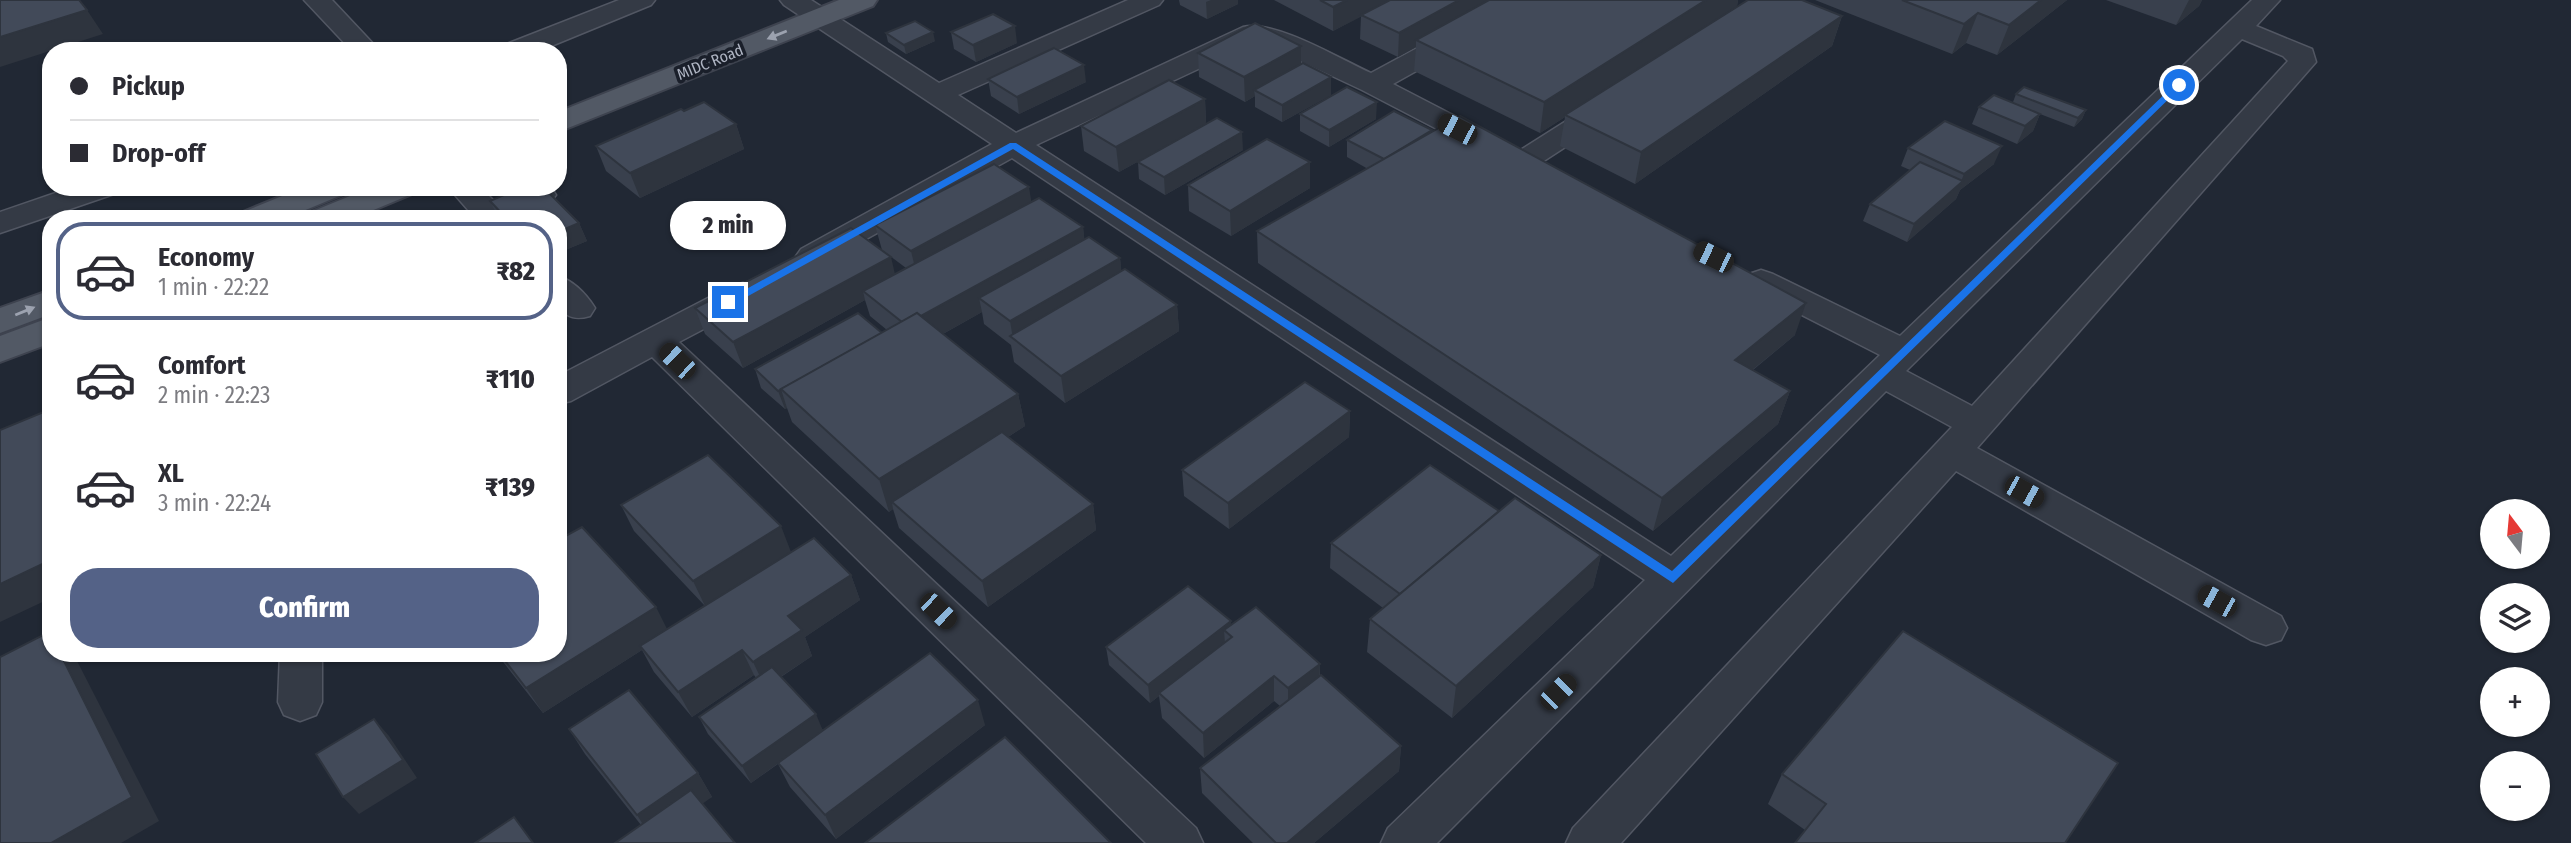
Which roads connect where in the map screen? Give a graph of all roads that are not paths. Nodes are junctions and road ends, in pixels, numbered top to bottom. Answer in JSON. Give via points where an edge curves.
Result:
{"nodes":[{"id":1,"x":317,"y":0,"type":"edge"},
{"id":2,"x":642,"y":0,"type":"edge"},
{"id":3,"x":863,"y":0,"type":"edge"},
{"id":4,"x":1150,"y":0,"type":"edge"},
{"id":5,"x":1525,"y":0,"type":"edge"},
{"id":6,"x":2267,"y":0,"type":"edge"},
{"id":7,"x":805,"y":5,"type":"edge"},
{"id":8,"x":2238,"y":28,"type":"junction"},
{"id":9,"x":359,"y":42,"type":"edge"},
{"id":10,"x":537,"y":42,"type":"edge"},
{"id":11,"x":1372,"y":85,"type":"junction"},
{"id":12,"x":1627,"y":94,"type":"edge"},
{"id":13,"x":567,"y":95,"type":"edge"},
{"id":14,"x":936,"y":95,"type":"junction"},
{"id":15,"x":567,"y":119,"type":"edge"},
{"id":16,"x":1013,"y":145,"type":"junction"},
{"id":17,"x":42,"y":185,"type":"edge"},
{"id":18,"x":77,"y":196,"type":"edge"},
{"id":19,"x":311,"y":196,"type":"edge"},
{"id":20,"x":379,"y":196,"type":"edge"},
{"id":21,"x":471,"y":196,"type":"edge"},
{"id":22,"x":539,"y":196,"type":"edge"},
{"id":23,"x":0,"y":203,"type":"edge"},
{"id":24,"x":277,"y":210,"type":"edge"},
{"id":25,"x":345,"y":210,"type":"edge"},
{"id":26,"x":485,"y":210,"type":"edge"},
{"id":27,"x":509,"y":210,"type":"edge"},
{"id":28,"x":0,"y":223,"type":"edge"},
{"id":29,"x":1731,"y":266,"type":"edge"},
{"id":30,"x":42,"y":305,"type":"edge"},
{"id":31,"x":0,"y":321,"type":"edge"},
{"id":32,"x":42,"y":334,"type":"edge"},
{"id":33,"x":657,"y":341,"type":"junction"},
{"id":34,"x":0,"y":351,"type":"edge"},
{"id":35,"x":1894,"y":363,"type":"junction"},
{"id":36,"x":567,"y":387,"type":"edge"},
{"id":37,"x":1965,"y":438,"type":"junction"},
{"id":38,"x":1673,"y":578,"type":"junction"},
{"id":39,"x":2266,"y":628,"type":"dead end"},
{"id":40,"x":300,"y":662,"type":"edge"},
{"id":41,"x":300,"y":702,"type":"dead end"},
{"id":42,"x":1179,"y":843,"type":"edge"},
{"id":43,"x":1405,"y":843,"type":"edge"},
{"id":44,"x":1590,"y":843,"type":"edge"}],
"edges":[{"from":1,"to":9,"type":"street"},
{"from":2,"to":10,"type":"street"},
{"from":3,"to":7,"type":"main road","name":"MIDC Road"},
{"from":4,"to":14,"type":"street"},
{"from":5,"to":11,"type":"street"},
{"from":6,"to":8,"type":"street"},
{"from":7,"to":13,"type":"main road","name":"MIDC Road"},
{"from":7,"to":14,"type":"street"},
{"from":7,"to":15,"type":"main road","name":"MIDC Road","one_way":true},
{"from":8,"to":35,"type":"street"},
{"from":8,"to":37,"type":"street","via":[[2293,50],[2302,55],[2301,62]]},
{"from":11,"to":12,"type":"street","via":[[1534,169]]},
{"from":11,"to":16,"type":"street","via":[[1262,33],[1252,33]]},
{"from":14,"to":16,"type":"street"},
{"from":16,"to":33,"type":"street"},
{"from":16,"to":38,"type":"street"},
{"from":17,"to":23,"type":"street"},
{"from":18,"to":28,"type":"street"},
{"from":19,"to":24,"type":"main road"},
{"from":20,"to":25,"type":"main road"},
{"from":21,"to":26,"type":"street"},
{"from":22,"to":27,"type":"street"},
{"from":29,"to":35,"type":"street"},
{"from":31,"to":30,"type":"main road","one_way":true},
{"from":32,"to":34,"type":"main road"},
{"from":33,"to":36,"type":"street"},
{"from":33,"to":42,"type":"street"},
{"from":35,"to":37,"type":"street"},
{"from":35,"to":38,"type":"street"},
{"from":37,"to":39,"type":"street"},
{"from":37,"to":44,"type":"street"},
{"from":38,"to":43,"type":"street"},
{"from":40,"to":41,"type":"street"}]}
